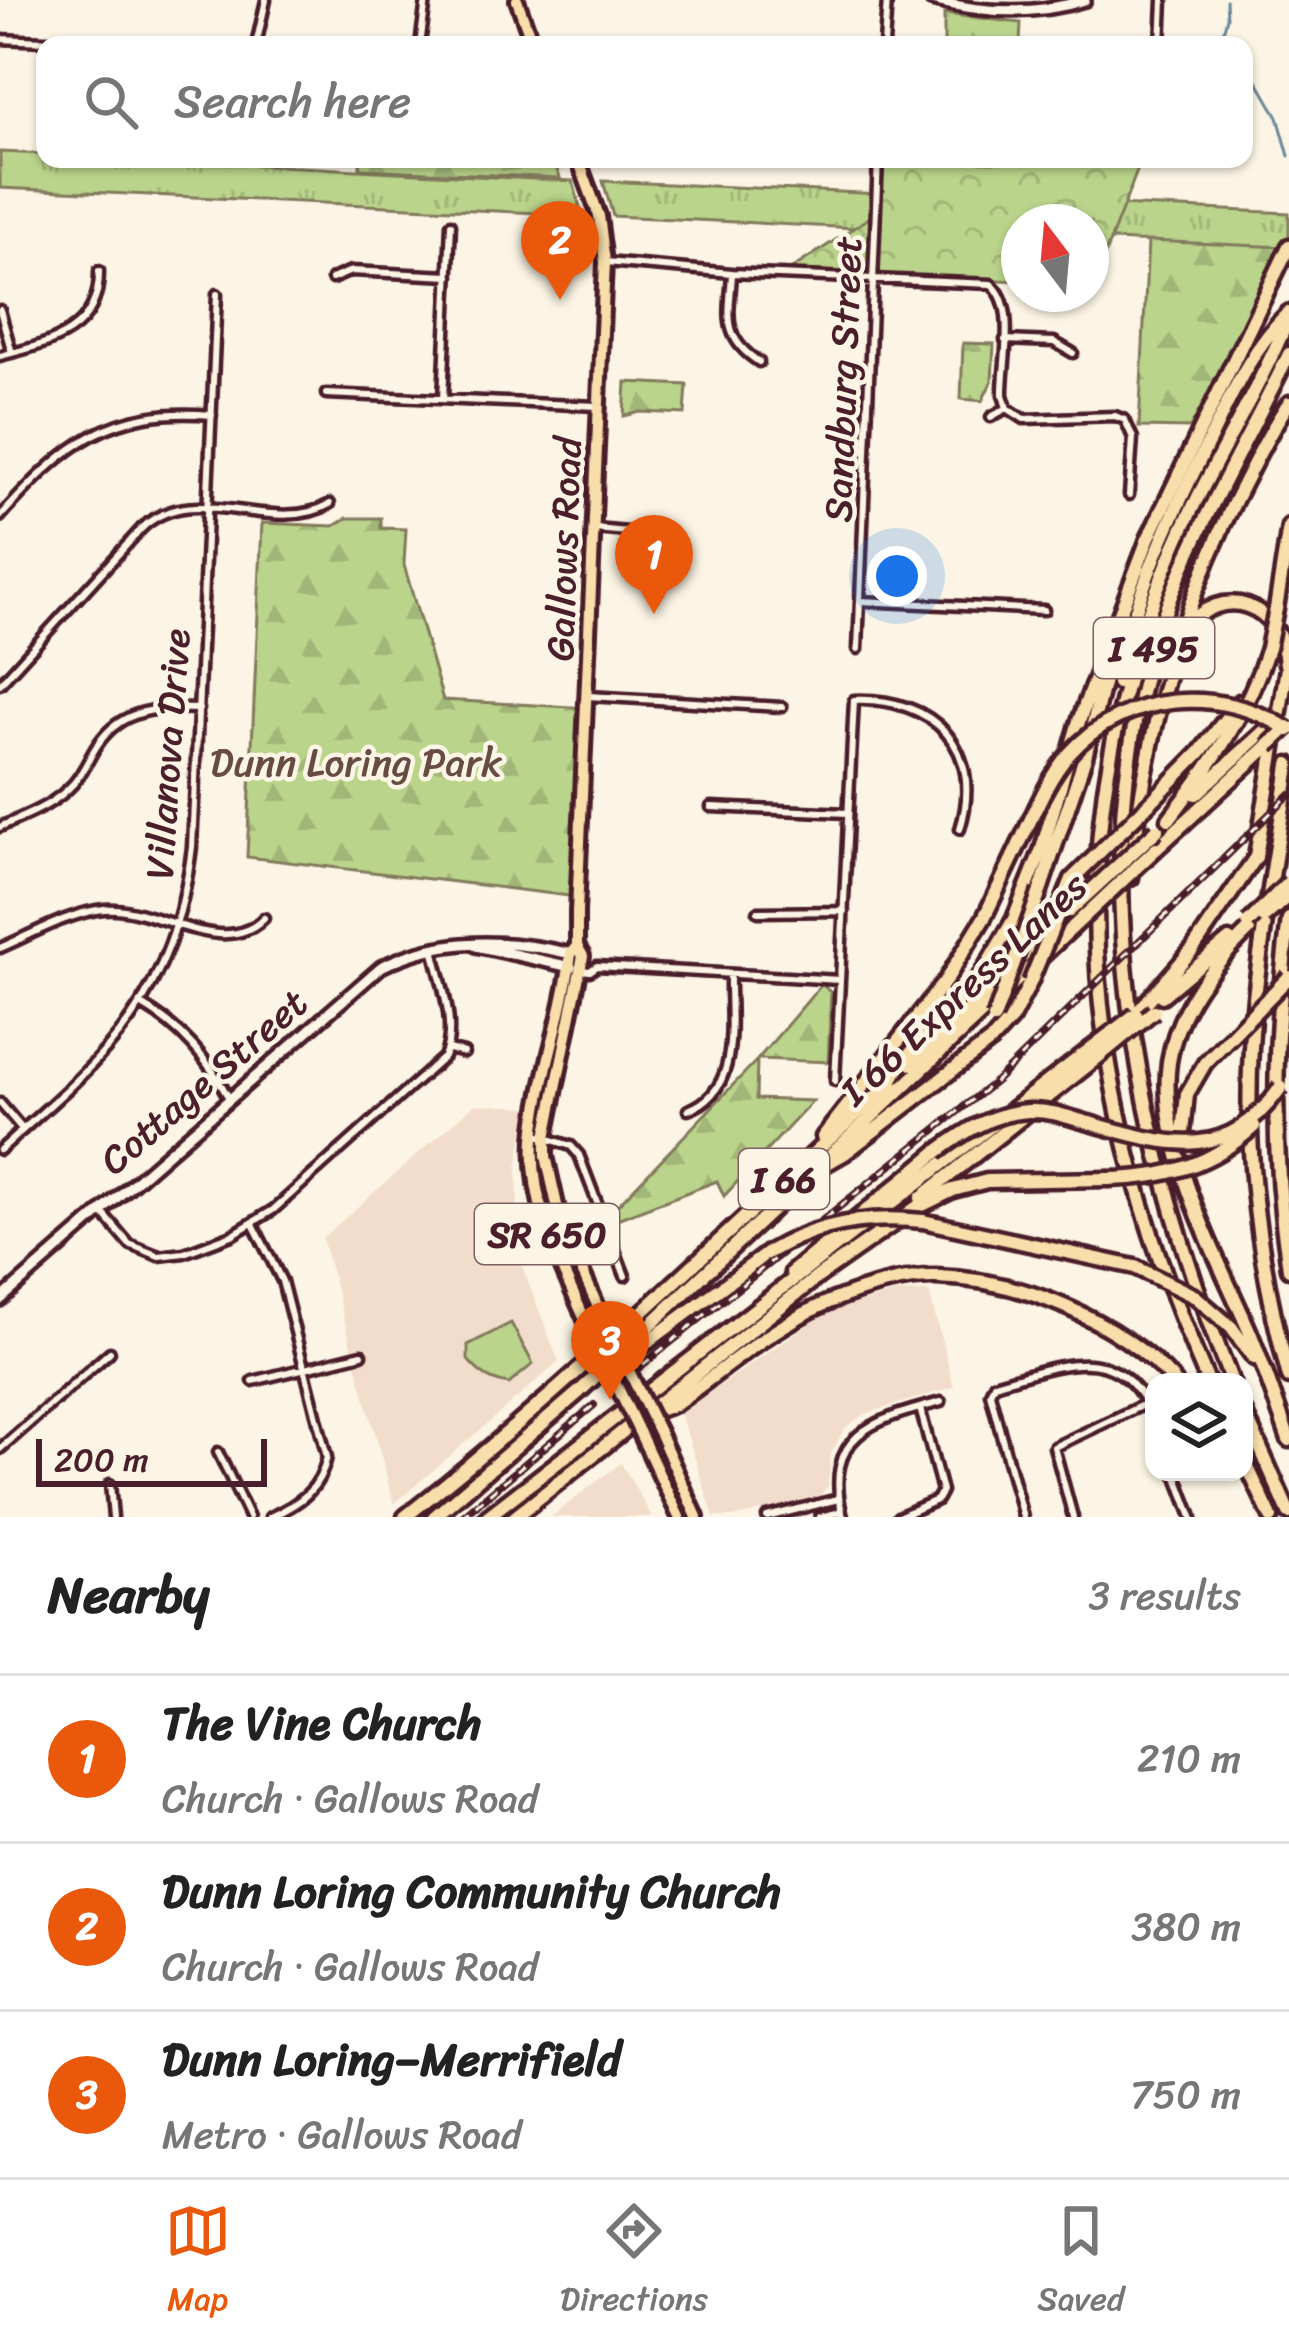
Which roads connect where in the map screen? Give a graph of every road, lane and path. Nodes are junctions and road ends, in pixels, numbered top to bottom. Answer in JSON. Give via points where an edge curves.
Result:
{"nodes":[{"id":1,"x":266,"y":0,"type":"edge"},
{"id":2,"x":426,"y":0,"type":"edge"},
{"id":3,"x":517,"y":0,"type":"edge"},
{"id":4,"x":887,"y":0,"type":"edge"},
{"id":5,"x":931,"y":0,"type":"edge"},
{"id":6,"x":1084,"y":0,"type":"edge"},
{"id":7,"x":1163,"y":0,"type":"edge"},
{"id":8,"x":1050,"y":4,"type":"edge"},
{"id":9,"x":258,"y":36,"type":"edge"},
{"id":10,"x":421,"y":36,"type":"edge"},
{"id":11,"x":530,"y":36,"type":"edge"},
{"id":12,"x":885,"y":36,"type":"edge"},
{"id":13,"x":1161,"y":36,"type":"edge"},
{"id":14,"x":0,"y":39,"type":"edge"},
{"id":15,"x":36,"y":41,"type":"edge"},
{"id":16,"x":581,"y":168,"type":"edge"},
{"id":17,"x":878,"y":168,"type":"edge"},
{"id":18,"x":451,"y":224,"type":"dead end"},
{"id":19,"x":1289,"y":246,"type":"edge"},
{"id":20,"x":604,"y":262,"type":"junction"},
{"id":21,"x":99,"y":271,"type":"dead end"},
{"id":22,"x":731,"y":273,"type":"junction"},
{"id":23,"x":449,"y":276,"type":"junction"},
{"id":24,"x":872,"y":276,"type":"junction"},
{"id":25,"x":332,"y":279,"type":"dead end"},
{"id":26,"x":217,"y":294,"type":"dead end"},
{"id":27,"x":0,"y":310,"type":"edge"},
{"id":28,"x":1289,"y":315,"type":"edge"},
{"id":29,"x":1005,"y":340,"type":"junction"},
{"id":30,"x":12,"y":353,"type":"junction"},
{"id":31,"x":1073,"y":353,"type":"dead end"},
{"id":32,"x":1289,"y":354,"type":"edge"},
{"id":33,"x":0,"y":356,"type":"edge"},
{"id":34,"x":759,"y":362,"type":"dead end"},
{"id":35,"x":326,"y":394,"type":"dead end"},
{"id":36,"x":443,"y":399,"type":"junction"},
{"id":37,"x":1289,"y":403,"type":"edge"},
{"id":38,"x":598,"y":406,"type":"junction"},
{"id":39,"x":1007,"y":409,"type":"junction"},
{"id":40,"x":212,"y":415,"type":"junction"},
{"id":41,"x":991,"y":417,"type":"dead end"},
{"id":42,"x":1129,"y":495,"type":"dead end"},
{"id":43,"x":330,"y":504,"type":"dead end"},
{"id":44,"x":208,"y":508,"type":"junction"},
{"id":45,"x":0,"y":517,"type":"edge"},
{"id":46,"x":1289,"y":526,"type":"edge"},
{"id":47,"x":592,"y":529,"type":"junction"},
{"id":48,"x":658,"y":535,"type":"dead end"},
{"id":49,"x":860,"y":602,"type":"junction"},
{"id":50,"x":1044,"y":610,"type":"dead end"},
{"id":51,"x":1121,"y":611,"type":"junction"},
{"id":52,"x":1175,"y":647,"type":"junction"},
{"id":53,"x":858,"y":649,"type":"dead end"},
{"id":54,"x":1267,"y":651,"type":"junction"},
{"id":55,"x":1288,"y":664,"type":"edge"},
{"id":56,"x":0,"y":684,"type":"edge"},
{"id":57,"x":588,"y":696,"type":"junction"},
{"id":58,"x":782,"y":707,"type":"dead end"},
{"id":59,"x":199,"y":709,"type":"junction"},
{"id":60,"x":1289,"y":709,"type":"edge"},
{"id":61,"x":1289,"y":728,"type":"edge"},
{"id":62,"x":1108,"y":763,"type":"junction"},
{"id":63,"x":1289,"y":764,"type":"edge"},
{"id":64,"x":711,"y":807,"type":"dead end"},
{"id":65,"x":848,"y":813,"type":"junction"},
{"id":66,"x":1169,"y":819,"type":"junction"},
{"id":67,"x":0,"y":827,"type":"edge"},
{"id":68,"x":960,"y":829,"type":"dead end"},
{"id":69,"x":1289,"y":882,"type":"edge"},
{"id":70,"x":1289,"y":895,"type":"edge"},
{"id":71,"x":844,"y":911,"type":"junction"},
{"id":72,"x":758,"y":912,"type":"dead end"},
{"id":73,"x":264,"y":918,"type":"dead end"},
{"id":74,"x":1289,"y":920,"type":"edge"},
{"id":75,"x":179,"y":923,"type":"junction"},
{"id":76,"x":1249,"y":926,"type":"junction"},
{"id":77,"x":433,"y":948,"type":"junction"},
{"id":78,"x":0,"y":949,"type":"edge"},
{"id":79,"x":576,"y":958,"type":"junction"},
{"id":80,"x":597,"y":966,"type":"junction"},
{"id":81,"x":1128,"y":969,"type":"junction"},
{"id":82,"x":730,"y":974,"type":"junction"},
{"id":83,"x":1289,"y":977,"type":"edge"},
{"id":84,"x":840,"y":980,"type":"junction"},
{"id":85,"x":1153,"y":1004,"type":"junction"},
{"id":86,"x":142,"y":1005,"type":"junction"},
{"id":87,"x":448,"y":1049,"type":"junction"},
{"id":88,"x":464,"y":1053,"type":"dead end"},
{"id":89,"x":1091,"y":1055,"type":"junction"},
{"id":90,"x":1289,"y":1072,"type":"edge"},
{"id":91,"x":947,"y":1077,"type":"junction"},
{"id":92,"x":835,"y":1081,"type":"dead end"},
{"id":93,"x":888,"y":1086,"type":"junction"},
{"id":94,"x":1281,"y":1088,"type":"junction"},
{"id":95,"x":229,"y":1098,"type":"junction"},
{"id":96,"x":0,"y":1103,"type":"edge"},
{"id":97,"x":688,"y":1110,"type":"dead end"},
{"id":98,"x":22,"y":1130,"type":"junction"},
{"id":99,"x":540,"y":1136,"type":"junction"},
{"id":100,"x":815,"y":1149,"type":"junction"},
{"id":101,"x":0,"y":1150,"type":"edge"},
{"id":102,"x":808,"y":1175,"type":"junction"},
{"id":103,"x":1187,"y":1180,"type":"junction"},
{"id":104,"x":101,"y":1211,"type":"junction"},
{"id":105,"x":253,"y":1224,"type":"junction"},
{"id":106,"x":874,"y":1237,"type":"junction"},
{"id":107,"x":1288,"y":1244,"type":"edge"},
{"id":108,"x":1289,"y":1269,"type":"edge"},
{"id":109,"x":625,"y":1276,"type":"dead end"},
{"id":110,"x":0,"y":1300,"type":"edge"},
{"id":111,"x":110,"y":1352,"type":"dead end"},
{"id":112,"x":702,"y":1352,"type":"junction"},
{"id":113,"x":362,"y":1354,"type":"dead end"},
{"id":114,"x":306,"y":1369,"type":"junction"},
{"id":115,"x":1165,"y":1373,"type":"edge"},
{"id":116,"x":1204,"y":1373,"type":"edge"},
{"id":117,"x":1229,"y":1373,"type":"edge"},
{"id":118,"x":1289,"y":1377,"type":"edge"},
{"id":119,"x":253,"y":1381,"type":"dead end"},
{"id":120,"x":579,"y":1392,"type":"junction"},
{"id":121,"x":1145,"y":1400,"type":"edge"},
{"id":122,"x":941,"y":1402,"type":"dead end"},
{"id":123,"x":1275,"y":1402,"type":"junction"},
{"id":124,"x":1145,"y":1404,"type":"edge"},
{"id":125,"x":920,"y":1408,"type":"junction"},
{"id":126,"x":640,"y":1416,"type":"junction"},
{"id":127,"x":1253,"y":1432,"type":"edge"},
{"id":128,"x":1289,"y":1440,"type":"edge"},
{"id":129,"x":0,"y":1448,"type":"edge"},
{"id":130,"x":218,"y":1452,"type":"dead end"},
{"id":131,"x":1253,"y":1478,"type":"edge"},
{"id":132,"x":1178,"y":1481,"type":"edge"},
{"id":133,"x":1247,"y":1481,"type":"edge"},
{"id":134,"x":110,"y":1484,"type":"dead end"},
{"id":135,"x":838,"y":1499,"type":"junction"},
{"id":136,"x":842,"y":1514,"type":"edge"},
{"id":137,"x":1289,"y":1514,"type":"edge"},
{"id":138,"x":787,"y":1515,"type":"edge"},
{"id":139,"x":113,"y":1517,"type":"edge"},
{"id":140,"x":249,"y":1517,"type":"edge"},
{"id":141,"x":269,"y":1517,"type":"edge"},
{"id":142,"x":406,"y":1517,"type":"edge"},
{"id":143,"x":434,"y":1517,"type":"edge"},
{"id":144,"x":487,"y":1517,"type":"edge"},
{"id":145,"x":515,"y":1517,"type":"edge"},
{"id":146,"x":680,"y":1517,"type":"edge"},
{"id":147,"x":697,"y":1517,"type":"edge"},
{"id":148,"x":767,"y":1517,"type":"edge"},
{"id":149,"x":820,"y":1517,"type":"edge"},
{"id":150,"x":898,"y":1517,"type":"edge"},
{"id":151,"x":1023,"y":1517,"type":"edge"},
{"id":152,"x":1073,"y":1517,"type":"edge"},
{"id":153,"x":1192,"y":1517,"type":"edge"},
{"id":154,"x":1271,"y":1517,"type":"edge"}],
"edges":[{"from":1,"to":9,"type":"street"},
{"from":2,"to":10,"type":"street"},
{"from":3,"to":11,"type":"main road"},
{"from":4,"to":12,"type":"street"},
{"from":5,"to":8,"type":"street","via":[[1007,12]]},
{"from":6,"to":8,"type":"street"},
{"from":7,"to":13,"type":"street"},
{"from":14,"to":15,"type":"street"},
{"from":16,"to":20,"type":"main road","name":"Gallows Road","number":"SR 650"},
{"from":17,"to":24,"type":"street","name":"Sandburg Street"},
{"from":18,"to":23,"type":"street"},
{"from":19,"to":51,"type":"highway","via":[[1169,492]]},
{"from":20,"to":22,"type":"street"},
{"from":20,"to":38,"type":"main road","name":"Gallows Road","number":"SR 650"},
{"from":21,"to":30,"type":"street","via":[[97,302],[85,321]]},
{"from":22,"to":24,"type":"street"},
{"from":22,"to":34,"type":"street","via":[[731,336]]},
{"from":23,"to":25,"type":"street","via":[[351,271]]},
{"from":23,"to":36,"type":"street"},
{"from":24,"to":29,"type":"street","via":[[996,286]]},
{"from":24,"to":49,"type":"street","name":"Sandburg Street"},
{"from":26,"to":40,"type":"street","name":"Villanova Drive"},
{"from":27,"to":30,"type":"street"},
{"from":28,"to":62,"type":"highway","number":"I 495","via":[[1170,558],[1132,662]]},
{"from":28,"to":62,"type":"highway","via":[[1247,364],[1137,599]]},
{"from":29,"to":31,"type":"street","via":[[1054,342]]},
{"from":29,"to":39,"type":"street"},
{"from":30,"to":33,"type":"street"},
{"from":32,"to":81,"type":"highway","number":"I 495","via":[[1185,564],[1146,675],[1123,806]]},
{"from":35,"to":36,"type":"street"},
{"from":36,"to":38,"type":"street"},
{"from":37,"to":52,"type":"highway","via":[[1220,529]]},
{"from":38,"to":47,"type":"main road","name":"Gallows Road","number":"SR 650"},
{"from":39,"to":41,"type":"street"},
{"from":39,"to":42,"type":"street","via":[[1024,419],[1125,420],[1133,438]]},
{"from":40,"to":44,"type":"street","name":"Villanova Drive"},
{"from":40,"to":45,"type":"street","via":[[166,412],[109,425],[52,460]]},
{"from":43,"to":44,"type":"street","via":[[304,514]]},
{"from":44,"to":56,"type":"street","via":[[175,508],[150,520]]},
{"from":44,"to":59,"type":"street","name":"Villanova Drive"},
{"from":46,"to":54,"type":"highway","bridge":true},
{"from":47,"to":48,"type":"street"},
{"from":47,"to":57,"type":"main road","name":"Gallows Road","number":"SR 650"},
{"from":49,"to":50,"type":"street"},
{"from":49,"to":53,"type":"street","name":"Sandburg Street"},
{"from":51,"to":91,"type":"highway","bridge":true,"via":[[1094,728],[994,1018]]},
{"from":51,"to":93,"type":"highway","via":[[1014,920],[981,975]]},
{"from":52,"to":55,"type":"highway","via":[[1199,614],[1241,604],[1276,627]]},
{"from":52,"to":81,"type":"highway","via":[[1138,810]]},
{"from":54,"to":66,"type":"highway","via":[[1232,730]]},
{"from":54,"to":91,"type":"highway","bridge":true,"via":[[1223,725],[1072,879],[1000,1033]]},
{"from":55,"to":85,"type":"highway","via":[[1256,856]]},
{"from":57,"to":58,"type":"street"},
{"from":57,"to":79,"type":"main road","name":"Gallows Road","number":"SR 650"},
{"from":59,"to":67,"type":"street","via":[[128,717],[108,731],[60,797]]},
{"from":59,"to":75,"type":"street","name":"Villanova Drive"},
{"from":60,"to":66,"type":"highway","number":"I 66","bridge":true},
{"from":61,"to":100,"type":"highway","bridge":true,"via":[[1210,701],[1172,701],[1106,723],[1072,751],[966,951]]},
{"from":61,"to":102,"type":"highway","name":"I 66 Express Lanes","bridge":true},
{"from":62,"to":116,"type":"highway","number":"I 495","via":[[1095,912],[1109,1075],[1146,1224]]},
{"from":63,"to":118,"type":"highway","via":[[1254,1009],[1250,1154],[1259,1247]]},
{"from":64,"to":65,"type":"street"},
{"from":65,"to":68,"type":"street","via":[[854,700],[904,704],[947,734],[962,758],[968,784]]},
{"from":65,"to":71,"type":"street"},
{"from":66,"to":93,"type":"highway","number":"I 66","bridge":true},
{"from":69,"to":76,"type":"highway","bridge":true},
{"from":70,"to":76,"type":"highway","number":"I 66","bridge":true},
{"from":71,"to":72,"type":"street"},
{"from":71,"to":84,"type":"street"},
{"from":73,"to":75,"type":"street","via":[[237,933]]},
{"from":74,"to":107,"type":"highway","via":[[1274,1088]]},
{"from":75,"to":78,"type":"street","via":[[106,908]]},
{"from":75,"to":86,"type":"street","name":"Villanova Drive"},
{"from":76,"to":85,"type":"highway","number":"I 66"},
{"from":76,"to":103,"type":"highway","via":[[1198,987],[1170,1057],[1169,1108]]},
{"from":77,"to":79,"type":"street","name":"Cottage Street","via":[[491,941]]},
{"from":77,"to":87,"type":"street"},
{"from":77,"to":95,"type":"street","name":"Cottage Street","via":[[371,974]]},
{"from":79,"to":80,"type":"street","name":"Cottage Street"},
{"from":79,"to":80,"type":"street","name":"Cottage Street","via":[[590,971]]},
{"from":79,"to":99,"type":"main road","name":"Gallows Road","number":"SR 650"},
{"from":80,"to":82,"type":"street","name":"Cottage Street"},
{"from":81,"to":117,"type":"highway","number":"I 495","via":[[1158,1157]]},
{"from":82,"to":84,"type":"street","name":"Cottage Street"},
{"from":82,"to":97,"type":"street","via":[[725,1077],[708,1102]]},
{"from":83,"to":103,"type":"highway","bridge":true,"via":[[1205,1063],[1187,1094]]},
{"from":84,"to":92,"type":"street"},
{"from":85,"to":89,"type":"highway","number":"I 66","bridge":true},
{"from":85,"to":89,"type":"highway","bridge":true},
{"from":86,"to":95,"type":"street","via":[[200,1050]]},
{"from":86,"to":98,"type":"street","name":"Villanova Drive","via":[[100,1060]]},
{"from":87,"to":88,"type":"street"},
{"from":87,"to":105,"type":"street"},
{"from":89,"to":106,"type":"highway","number":"I 66"},
{"from":89,"to":112,"type":"highway"},
{"from":90,"to":94,"type":"highway","bridge":true},
{"from":91,"to":102,"type":"highway"},
{"from":93,"to":100,"type":"highway","number":"I 66"},
{"from":94,"to":106,"type":"highway","bridge":true,"via":[[1256,1124],[1211,1158],[1160,1176],[969,1185]]},
{"from":94,"to":112,"type":"highway","bridge":true,"via":[[1250,1121],[1204,1144],[1168,1144],[1029,1111],[979,1124]]},
{"from":95,"to":104,"type":"street","name":"Cottage Street"},
{"from":96,"to":98,"type":"street"},
{"from":98,"to":101,"type":"street","name":"Villanova Drive"},
{"from":99,"to":109,"type":"street","via":[[579,1155]]},
{"from":99,"to":146,"type":"main road","name":"Gallows Road","number":"SR 650","bridge":true,"via":[[538,1193],[548,1237]]},
{"from":99,"to":147,"type":"main road","name":"Gallows Road","number":"SR 650","bridge":true,"via":[[555,1204]]},
{"from":100,"to":142,"type":"highway","number":"I 66"},
{"from":102,"to":120,"type":"highway","name":"I 66 Express Lanes"},
{"from":103,"to":123,"type":"highway"},
{"from":104,"to":105,"type":"street","via":[[130,1244],[159,1256]]},
{"from":104,"to":110,"type":"street","name":"Cottage Street"},
{"from":105,"to":114,"type":"street","via":[[280,1276]]},
{"from":106,"to":126,"type":"highway","number":"I 66"},
{"from":107,"to":108,"type":"highway"},
{"from":111,"to":129,"type":"street"},
{"from":112,"to":144,"type":"highway"},
{"from":113,"to":114,"type":"street"},
{"from":114,"to":119,"type":"street"},
{"from":114,"to":141,"type":"street","via":[[326,1444],[323,1472],[304,1498]]},
{"from":115,"to":126,"type":"highway","via":[[1093,1320],[1010,1290],[938,1277],[879,1286],[802,1315],[675,1404]]},
{"from":120,"to":123,"type":"highway","bridge":true,"via":[[769,1252],[831,1225],[886,1218],[1135,1267],[1196,1297],[1231,1327]]},
{"from":120,"to":143,"type":"highway","name":"I 66 Express Lanes"},
{"from":121,"to":151,"type":"street","via":[[1126,1376],[1077,1361],[994,1384]]},
{"from":122,"to":125,"type":"street"},
{"from":123,"to":128,"type":"highway"},
{"from":124,"to":152,"type":"street","via":[[1054,1447]]},
{"from":125,"to":135,"type":"street","via":[[878,1419],[851,1441],[838,1468]]},
{"from":125,"to":150,"type":"street","via":[[941,1495]]},
{"from":126,"to":145,"type":"highway","number":"I 66"},
{"from":127,"to":137,"type":"highway"},
{"from":130,"to":140,"type":"street"},
{"from":131,"to":154,"type":"highway"},
{"from":132,"to":153,"type":"street"},
{"from":133,"to":154,"type":"highway"},
{"from":134,"to":139,"type":"street"},
{"from":135,"to":136,"type":"street"},
{"from":135,"to":138,"type":"street"},
{"from":136,"to":149,"type":"street"},
{"from":138,"to":148,"type":"street"}]}
